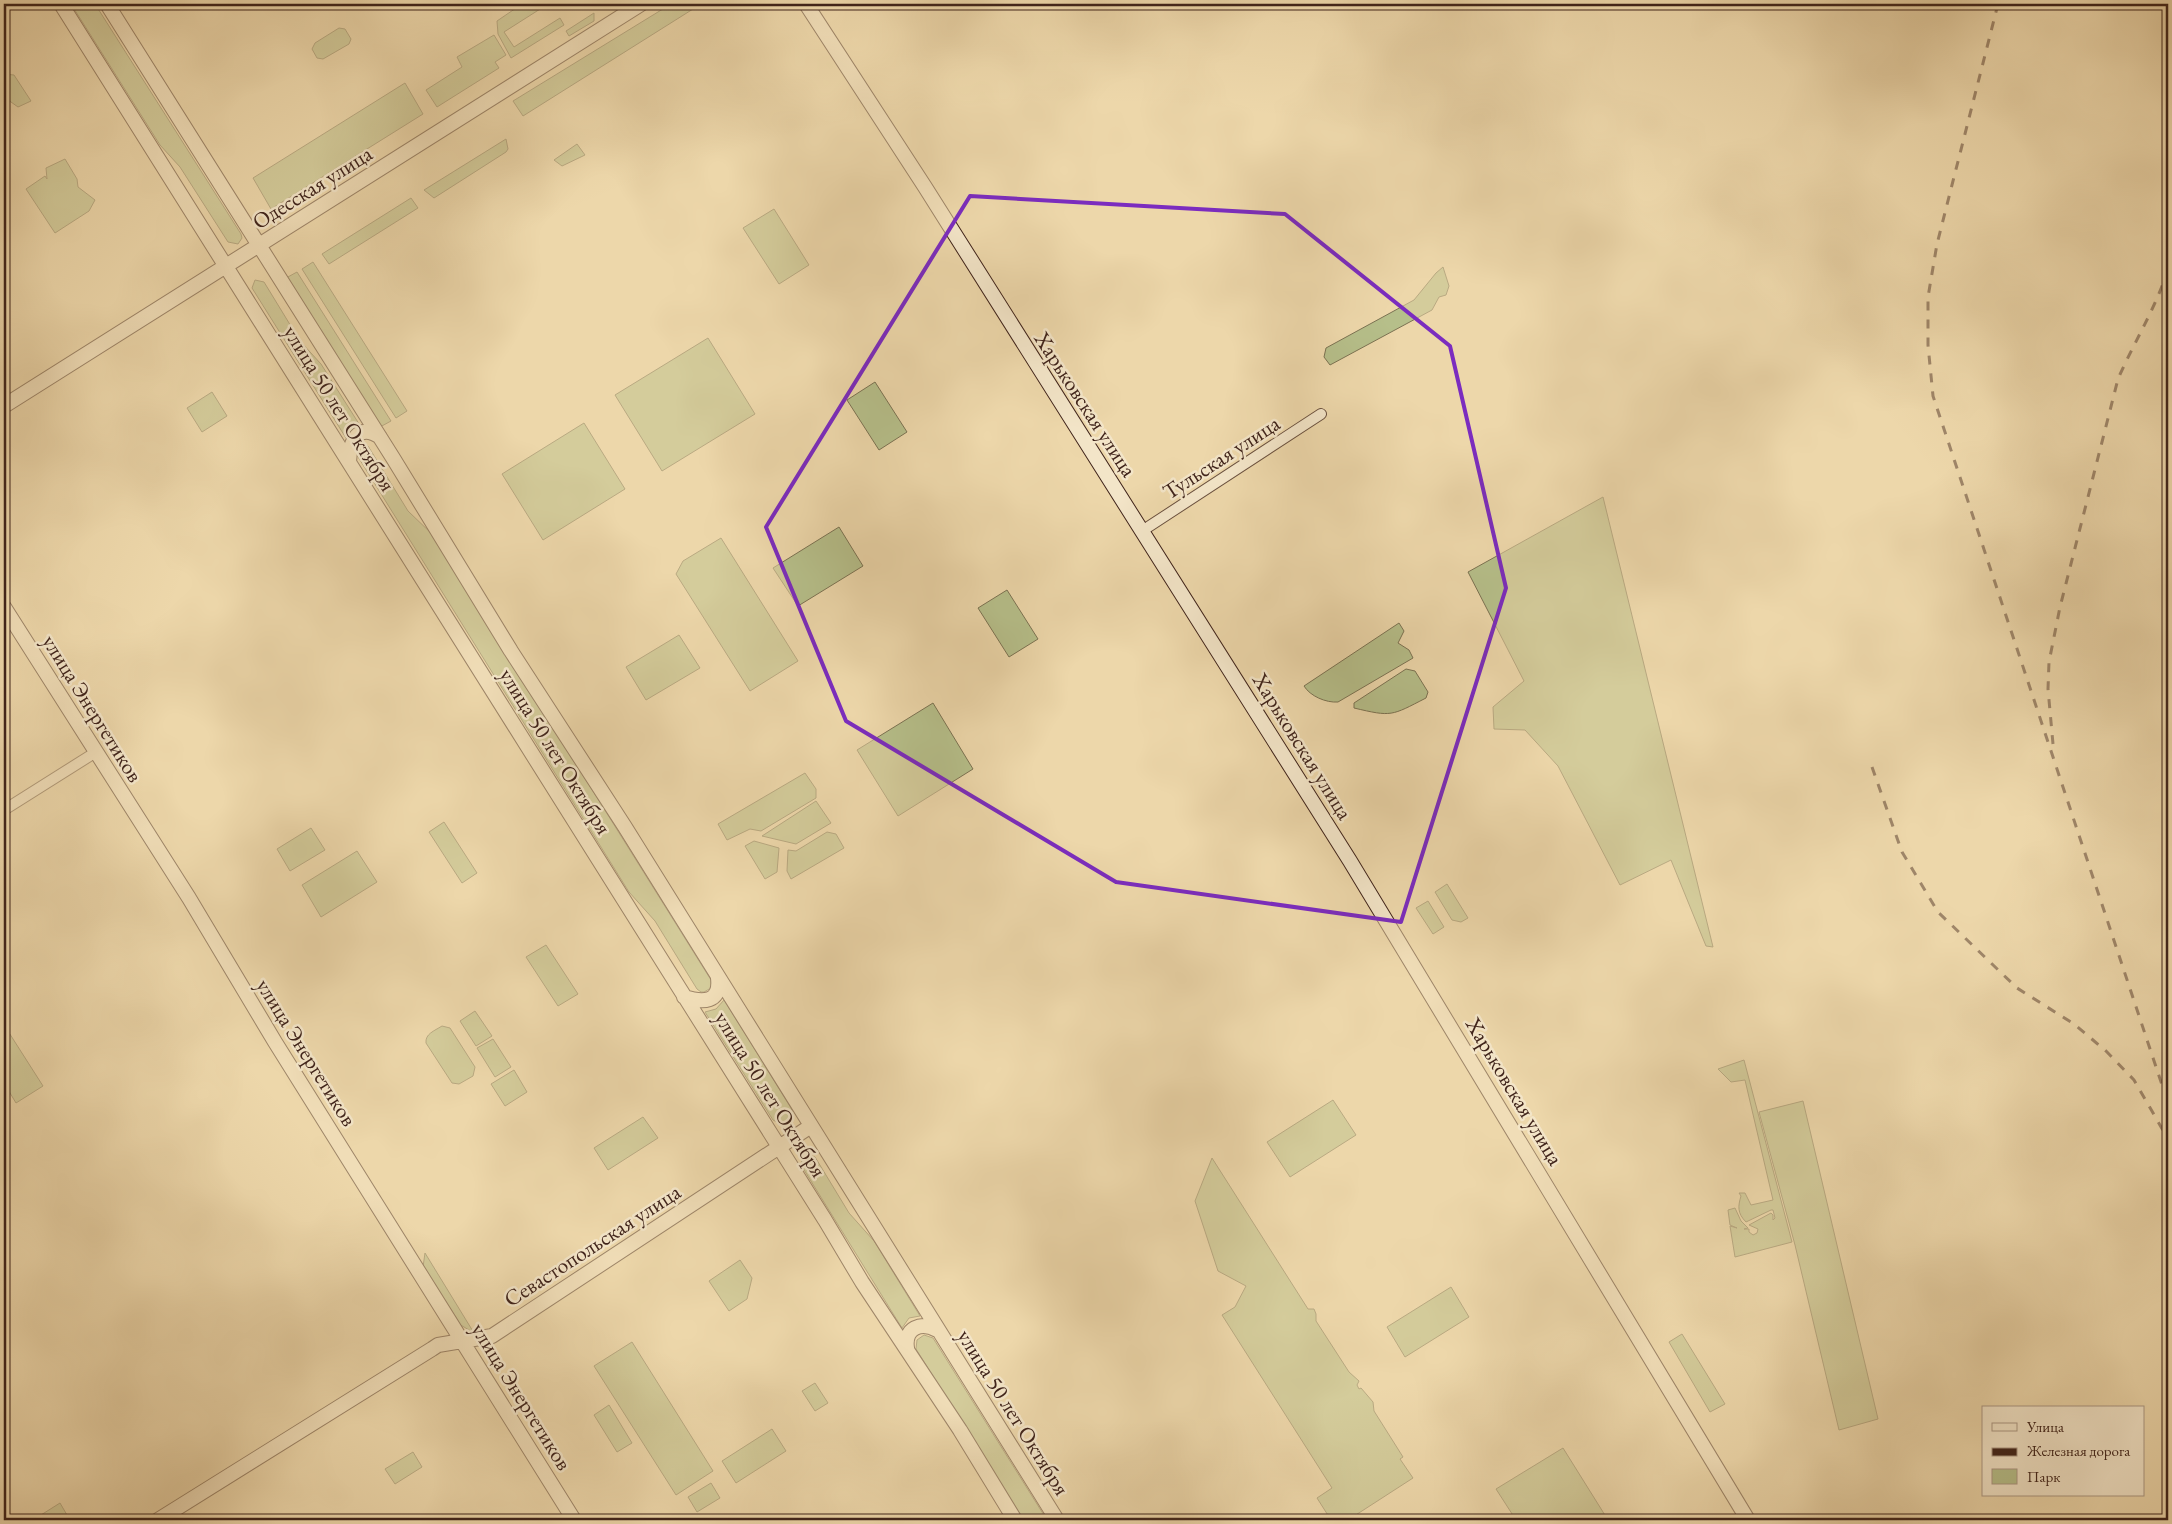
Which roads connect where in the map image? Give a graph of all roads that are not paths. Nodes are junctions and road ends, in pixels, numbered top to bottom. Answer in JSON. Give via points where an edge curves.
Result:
{"nodes":[{"id":1,"x":61,"y":4,"type":"edge"},
{"id":2,"x":107,"y":4,"type":"edge"},
{"id":3,"x":642,"y":4,"type":"edge"},
{"id":4,"x":806,"y":4,"type":"edge"},
{"id":5,"x":260,"y":246,"type":"junction"},
{"id":6,"x":227,"y":266,"type":"junction"},
{"id":7,"x":4,"y":406,"type":"edge"},
{"id":8,"x":1320,"y":414,"type":"dead end"},
{"id":9,"x":380,"y":437,"type":"junction"},
{"id":10,"x":349,"y":462,"type":"junction"},
{"id":11,"x":1142,"y":531,"type":"junction"},
{"id":12,"x":4,"y":607,"type":"edge"},
{"id":13,"x":96,"y":752,"type":"junction"},
{"id":14,"x":4,"y":810,"type":"edge"},
{"id":15,"x":718,"y":978,"type":"junction"},
{"id":16,"x":684,"y":997,"type":"junction"},
{"id":17,"x":811,"y":1126,"type":"junction"},
{"id":18,"x":778,"y":1147,"type":"junction"},
{"id":19,"x":937,"y":1330,"type":"junction"},
{"id":20,"x":463,"y":1342,"type":"junction"},
{"id":21,"x":906,"y":1348,"type":"junction"},
{"id":22,"x":158,"y":1520,"type":"edge"},
{"id":23,"x":574,"y":1520,"type":"edge"},
{"id":24,"x":1015,"y":1520,"type":"edge"},
{"id":25,"x":1056,"y":1520,"type":"edge"},
{"id":26,"x":1748,"y":1520,"type":"edge"}],
"edges":[{"from":1,"to":6,"type":"street","name":"улица 50 лет Октября"},
{"from":2,"to":5,"type":"street","name":"улица 50 лет Октября"},
{"from":3,"to":5,"type":"street","name":"Одесская улица"},
{"from":4,"to":11,"type":"street","name":"Харьковская улица"},
{"from":5,"to":6,"type":"street","name":"Одесская улица"},
{"from":5,"to":9,"type":"street","name":"улица 50 лет Октября"},
{"from":6,"to":7,"type":"street","name":"Одесская улица"},
{"from":6,"to":10,"type":"street","name":"улица 50 лет Октября"},
{"from":8,"to":11,"type":"street","name":"Тульская улица"},
{"from":9,"to":10,"type":"street","via":[[365,432],[357,435],[352,441]]},
{"from":9,"to":15,"type":"street","name":"улица 50 лет Октября"},
{"from":10,"to":16,"type":"street","name":"улица 50 лет Октября"},
{"from":11,"to":26,"type":"street","name":"Харьковская улица","via":[[1354,867]]},
{"from":12,"to":13,"type":"street","name":"улица Энергетиков"},
{"from":13,"to":14,"type":"street"},
{"from":13,"to":20,"type":"street","name":"улица Энергетиков","via":[[190,898],[270,1034]]},
{"from":15,"to":16,"type":"street","via":[[716,994],[710,999],[702,1002]]},
{"from":15,"to":17,"type":"street","name":"улица 50 лет Октября"},
{"from":16,"to":18,"type":"street","name":"улица 50 лет Октября"},
{"from":17,"to":18,"type":"street","name":"Севастопольская улица"},
{"from":17,"to":19,"type":"street","name":"улица 50 лет Октября"},
{"from":18,"to":20,"type":"street","name":"Севастопольская улица","via":[[492,1336]]},
{"from":18,"to":21,"type":"street","name":"улица 50 лет Октября"},
{"from":19,"to":21,"type":"street","via":[[921,1324],[914,1327],[908,1334]]},
{"from":19,"to":25,"type":"street","name":"улица 50 лет Октября"},
{"from":20,"to":22,"type":"street","name":"Севастопольская улица","via":[[432,1348]]},
{"from":20,"to":23,"type":"street","name":"улица Энергетиков"},
{"from":21,"to":24,"type":"street","name":"улица 50 лет Октября"}]}
